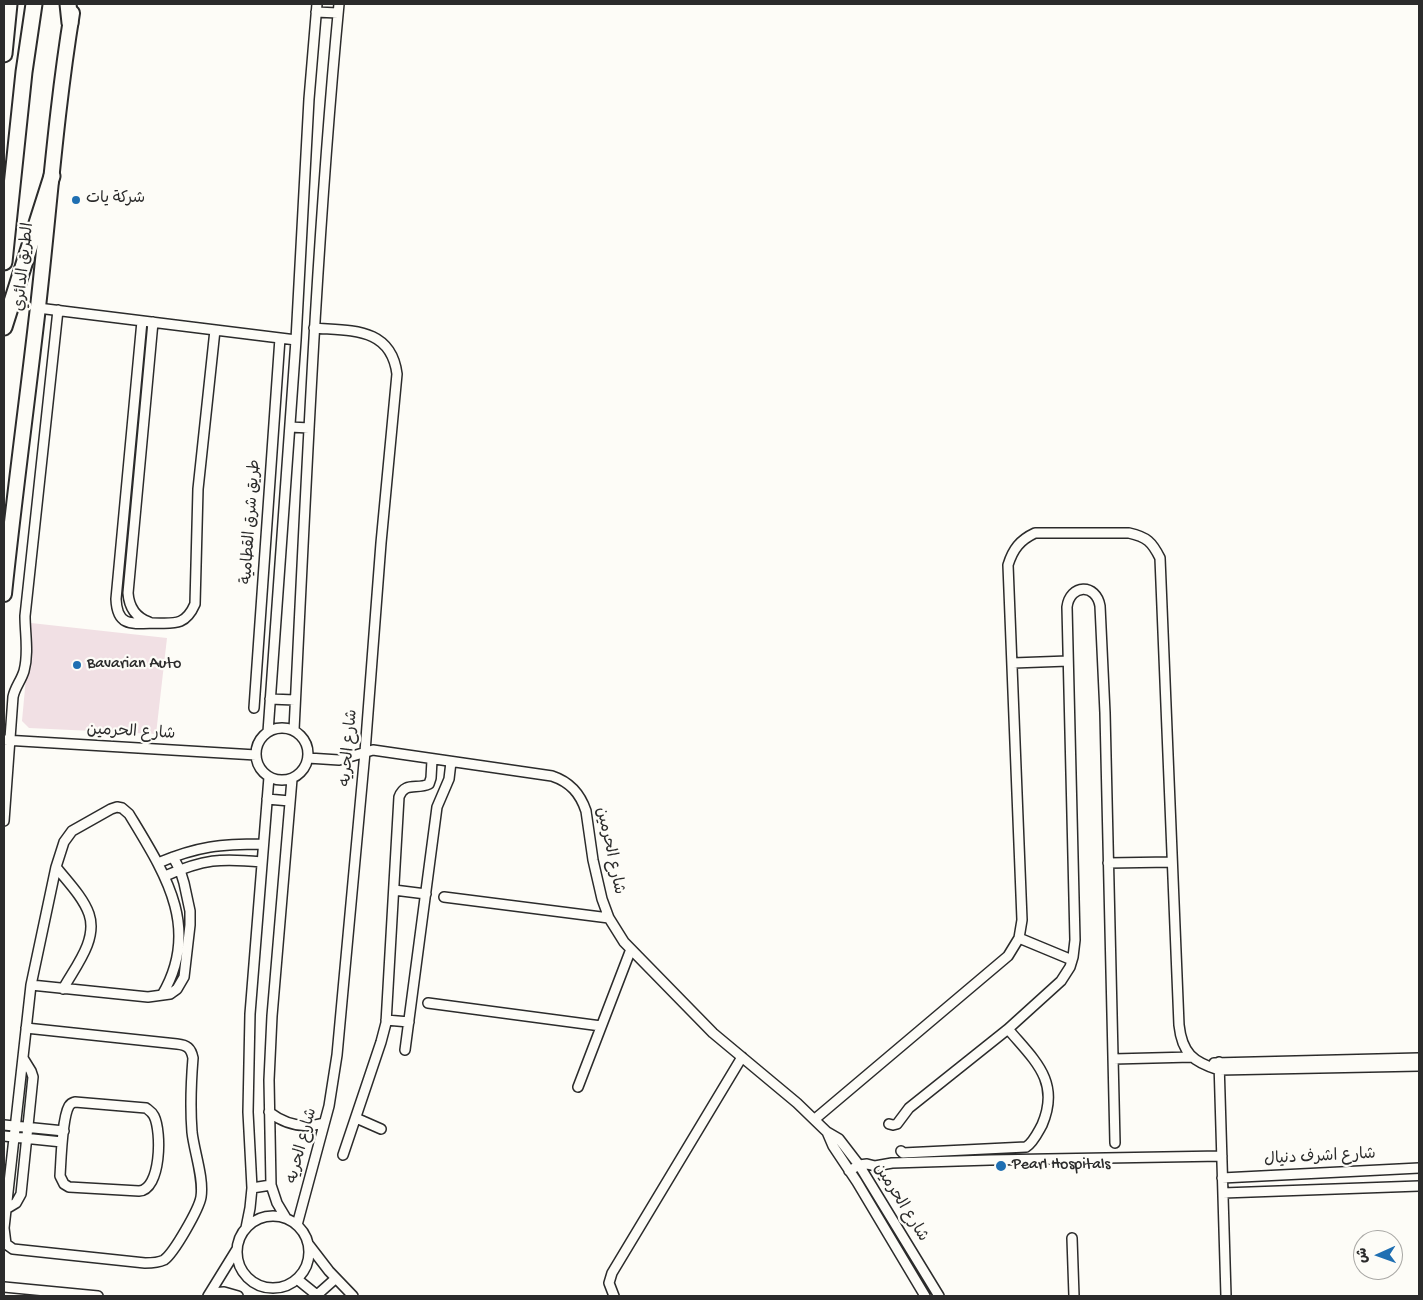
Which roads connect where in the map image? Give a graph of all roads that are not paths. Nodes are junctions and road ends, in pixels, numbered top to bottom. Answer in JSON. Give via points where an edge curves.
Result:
{"nodes":[{"id":1,"x":9,"y":4,"type":"edge"},
{"id":2,"x":34,"y":4,"type":"edge"},
{"id":3,"x":68,"y":4,"type":"edge"},
{"id":4,"x":73,"y":4,"type":"edge"},
{"id":5,"x":316,"y":8,"type":"edge"},
{"id":6,"x":338,"y":8,"type":"edge"},
{"id":7,"x":70,"y":23,"type":"junction"},
{"id":8,"x":4,"y":54,"type":"edge"},
{"id":9,"x":52,"y":176,"type":"junction"},
{"id":10,"x":4,"y":262,"type":"edge"},
{"id":11,"x":38,"y":308,"type":"junction"},
{"id":12,"x":58,"y":310,"type":"junction"},
{"id":13,"x":142,"y":321,"type":"junction"},
{"id":14,"x":153,"y":322,"type":"junction"},
{"id":15,"x":4,"y":327,"type":"edge"},
{"id":16,"x":314,"y":328,"type":"junction"},
{"id":17,"x":215,"y":330,"type":"junction"},
{"id":18,"x":280,"y":338,"type":"junction"},
{"id":19,"x":296,"y":340,"type":"junction"},
{"id":20,"x":136,"y":387,"type":"junction"},
{"id":21,"x":147,"y":388,"type":"junction"},
{"id":22,"x":290,"y":427,"type":"junction"},
{"id":23,"x":309,"y":428,"type":"junction"},
{"id":24,"x":127,"y":476,"type":"junction"},
{"id":25,"x":138,"y":478,"type":"junction"},
{"id":26,"x":117,"y":580,"type":"junction"},
{"id":27,"x":128,"y":581,"type":"junction"},
{"id":28,"x":4,"y":594,"type":"edge"},
{"id":29,"x":151,"y":623,"type":"junction"},
{"id":30,"x":1068,"y":661,"type":"junction"},
{"id":31,"x":1013,"y":663,"type":"junction"},
{"id":32,"x":270,"y":699,"type":"junction"},
{"id":33,"x":295,"y":700,"type":"junction"},
{"id":34,"x":254,"y":708,"type":"dead end"},
{"id":35,"x":294,"y":730,"type":"junction"},
{"id":36,"x":268,"y":732,"type":"junction"},
{"id":37,"x":7,"y":740,"type":"edge"},
{"id":38,"x":365,"y":752,"type":"junction"},
{"id":39,"x":256,"y":755,"type":"junction"},
{"id":40,"x":308,"y":758,"type":"junction"},
{"id":41,"x":432,"y":760,"type":"junction"},
{"id":42,"x":451,"y":762,"type":"junction"},
{"id":43,"x":269,"y":777,"type":"junction"},
{"id":44,"x":292,"y":779,"type":"junction"},
{"id":45,"x":267,"y":799,"type":"junction"},
{"id":46,"x":290,"y":801,"type":"junction"},
{"id":47,"x":4,"y":820,"type":"edge"},
{"id":48,"x":263,"y":844,"type":"junction"},
{"id":49,"x":173,"y":857,"type":"junction"},
{"id":50,"x":158,"y":862,"type":"junction"},
{"id":51,"x":262,"y":862,"type":"junction"},
{"id":52,"x":1172,"y":862,"type":"junction"},
{"id":53,"x":1108,"y":863,"type":"junction"},
{"id":54,"x":56,"y":867,"type":"junction"},
{"id":55,"x":180,"y":870,"type":"junction"},
{"id":56,"x":165,"y":876,"type":"junction"},
{"id":57,"x":394,"y":890,"type":"junction"},
{"id":58,"x":426,"y":894,"type":"junction"},
{"id":59,"x":444,"y":897,"type":"dead end"},
{"id":60,"x":609,"y":918,"type":"junction"},
{"id":61,"x":1020,"y":938,"type":"junction"},
{"id":62,"x":179,"y":939,"type":"junction"},
{"id":63,"x":190,"y":940,"type":"junction"},
{"id":64,"x":631,"y":949,"type":"junction"},
{"id":65,"x":1072,"y":960,"type":"junction"},
{"id":66,"x":31,"y":985,"type":"junction"},
{"id":67,"x":64,"y":988,"type":"junction"},
{"id":68,"x":162,"y":996,"type":"junction"},
{"id":69,"x":428,"y":1003,"type":"dead end"},
{"id":70,"x":386,"y":1020,"type":"junction"},
{"id":71,"x":409,"y":1022,"type":"junction"},
{"id":72,"x":601,"y":1026,"type":"junction"},
{"id":73,"x":26,"y":1028,"type":"junction"},
{"id":74,"x":1008,"y":1029,"type":"junction"},
{"id":75,"x":405,"y":1050,"type":"dead end"},
{"id":76,"x":742,"y":1057,"type":"junction"},
{"id":77,"x":1192,"y":1057,"type":"junction"},
{"id":78,"x":23,"y":1058,"type":"junction"},
{"id":79,"x":1419,"y":1058,"type":"edge"},
{"id":80,"x":1113,"y":1059,"type":"junction"},
{"id":81,"x":1219,"y":1066,"type":"junction"},
{"id":82,"x":1419,"y":1066,"type":"edge"},
{"id":83,"x":578,"y":1087,"type":"dead end"},
{"id":84,"x":269,"y":1112,"type":"junction"},
{"id":85,"x":356,"y":1118,"type":"junction"},
{"id":86,"x":815,"y":1119,"type":"junction"},
{"id":87,"x":324,"y":1124,"type":"junction"},
{"id":88,"x":889,"y":1124,"type":"dead end"},
{"id":89,"x":4,"y":1125,"type":"edge"},
{"id":90,"x":16,"y":1126,"type":"junction"},
{"id":91,"x":29,"y":1128,"type":"junction"},
{"id":92,"x":381,"y":1129,"type":"dead end"},
{"id":93,"x":64,"y":1131,"type":"junction"},
{"id":94,"x":827,"y":1132,"type":"junction"},
{"id":95,"x":4,"y":1136,"type":"edge"},
{"id":96,"x":14,"y":1137,"type":"junction"},
{"id":97,"x":27,"y":1138,"type":"junction"},
{"id":98,"x":62,"y":1142,"type":"junction"},
{"id":99,"x":1115,"y":1143,"type":"dead end"},
{"id":100,"x":990,"y":1148,"type":"junction"},
{"id":101,"x":975,"y":1149,"type":"junction"},
{"id":102,"x":901,"y":1151,"type":"dead end"},
{"id":103,"x":343,"y":1155,"type":"dead end"},
{"id":104,"x":1222,"y":1156,"type":"junction"},
{"id":105,"x":975,"y":1160,"type":"junction"},
{"id":106,"x":990,"y":1160,"type":"junction"},
{"id":107,"x":859,"y":1165,"type":"junction"},
{"id":108,"x":875,"y":1166,"type":"junction"},
{"id":109,"x":1419,"y":1168,"type":"edge"},
{"id":110,"x":850,"y":1171,"type":"junction"},
{"id":111,"x":866,"y":1177,"type":"junction"},
{"id":112,"x":1222,"y":1178,"type":"junction"},
{"id":113,"x":856,"y":1182,"type":"junction"},
{"id":114,"x":272,"y":1185,"type":"junction"},
{"id":115,"x":1419,"y":1186,"type":"edge"},
{"id":116,"x":252,"y":1188,"type":"junction"},
{"id":117,"x":1223,"y":1193,"type":"junction"},
{"id":118,"x":6,"y":1209,"type":"junction"},
{"id":119,"x":286,"y":1218,"type":"junction"},
{"id":120,"x":297,"y":1226,"type":"junction"},
{"id":121,"x":246,"y":1228,"type":"junction"},
{"id":122,"x":1072,"y":1238,"type":"dead end"},
{"id":123,"x":308,"y":1242,"type":"junction"},
{"id":124,"x":237,"y":1248,"type":"junction"},
{"id":125,"x":297,"y":1279,"type":"junction"},
{"id":126,"x":335,"y":1279,"type":"junction"},
{"id":127,"x":4,"y":1287,"type":"edge"},
{"id":128,"x":277,"y":1292,"type":"edge"},
{"id":129,"x":209,"y":1295,"type":"edge"},
{"id":130,"x":98,"y":1296,"type":"edge"},
{"id":131,"x":238,"y":1296,"type":"edge"},
{"id":132,"x":317,"y":1296,"type":"edge"},
{"id":133,"x":353,"y":1296,"type":"edge"},
{"id":134,"x":614,"y":1296,"type":"edge"},
{"id":135,"x":925,"y":1296,"type":"edge"},
{"id":136,"x":939,"y":1296,"type":"edge"},
{"id":137,"x":1074,"y":1296,"type":"edge"},
{"id":138,"x":1226,"y":1296,"type":"edge"}],
"edges":[{"from":1,"to":8,"type":"highway"},
{"from":2,"to":10,"type":"highway","name":"الطريق الدائري"},
{"from":3,"to":7,"type":"highway"},
{"from":4,"to":7,"type":"highway","name":"الطريق الدائري"},
{"from":5,"to":6,"type":"street"},
{"from":5,"to":19,"type":"street"},
{"from":6,"to":16,"type":"street"},
{"from":7,"to":9,"type":"highway","name":"الطريق الدائري"},
{"from":9,"to":11,"type":"highway","name":"الطريق الدائري"},
{"from":9,"to":15,"type":"highway"},
{"from":11,"to":12,"type":"street"},
{"from":11,"to":28,"type":"highway","name":"الطريق الدائري"},
{"from":12,"to":13,"type":"street"},
{"from":12,"to":37,"type":"street","via":[[26,616],[26,657],[14,692]]},
{"from":13,"to":14,"type":"street"},
{"from":13,"to":20,"type":"street"},
{"from":14,"to":17,"type":"street"},
{"from":14,"to":21,"type":"street"},
{"from":16,"to":23,"type":"street"},
{"from":16,"to":38,"type":"street","name":"شارع الحريه","via":[[363,332],[374,337],[388,349],[397,374]]},
{"from":17,"to":18,"type":"street"},
{"from":17,"to":29,"type":"street","via":[[198,489],[195,604],[178,623]]},
{"from":18,"to":19,"type":"street"},
{"from":18,"to":34,"type":"street","name":"طريق شرق القطامية"},
{"from":19,"to":22,"type":"street"},
{"from":20,"to":21,"type":"street"},
{"from":20,"to":24,"type":"street"},
{"from":21,"to":25,"type":"street"},
{"from":22,"to":23,"type":"street"},
{"from":22,"to":32,"type":"street"},
{"from":23,"to":33,"type":"street"},
{"from":24,"to":25,"type":"street"},
{"from":24,"to":26,"type":"street"},
{"from":25,"to":27,"type":"street"},
{"from":26,"to":27,"type":"street"},
{"from":26,"to":29,"type":"street","via":[[116,603],[121,617],[130,624]]},
{"from":27,"to":29,"type":"street","via":[[132,609],[139,618]]},
{"from":30,"to":31,"type":"street"},
{"from":30,"to":53,"type":"street","via":[[1068,600],[1077,590],[1090,590],[1099,599],[1100,606]]},
{"from":30,"to":65,"type":"street","via":[[1075,940]]},
{"from":31,"to":52,"type":"street","via":[[1008,565],[1011,554],[1025,538],[1035,533],[1129,533],[1143,536],[1154,546],[1162,572]]},
{"from":31,"to":61,"type":"street"},
{"from":32,"to":33,"type":"street"},
{"from":32,"to":36,"type":"street"},
{"from":33,"to":35,"type":"street"},
{"from":35,"to":36,"type":"street","via":[[281,728]]},
{"from":35,"to":40,"type":"street","via":[[306,742]]},
{"from":36,"to":39,"type":"street","via":[[258,742]]},
{"from":37,"to":39,"type":"street","name":"شارع الحرمين"},
{"from":37,"to":47,"type":"street"},
{"from":38,"to":40,"type":"street","name":"شارع الحرمين","via":[[339,760]]},
{"from":38,"to":41,"type":"street","name":"شارع الحرمين","via":[[373,750]]},
{"from":38,"to":87,"type":"street","name":"شارع الحريه","via":[[338,1055]]},
{"from":39,"to":43,"type":"street","via":[[259,768]]},
{"from":40,"to":44,"type":"street","via":[[303,771]]},
{"from":41,"to":42,"type":"street","name":"شارع الحرمين"},
{"from":41,"to":57,"type":"street","via":[[429,784],[409,786],[400,794]]},
{"from":42,"to":58,"type":"street","via":[[449,779],[437,807]]},
{"from":42,"to":60,"type":"street","name":"شارع الحرمين","via":[[552,776],[578,792],[586,810],[592,860]]},
{"from":43,"to":44,"type":"street","via":[[284,781]]},
{"from":43,"to":45,"type":"street"},
{"from":44,"to":46,"type":"street"},
{"from":45,"to":46,"type":"street"},
{"from":45,"to":48,"type":"street"},
{"from":46,"to":84,"type":"street","via":[[272,1016]]},
{"from":48,"to":49,"type":"street","via":[[216,845]]},
{"from":48,"to":51,"type":"street"},
{"from":49,"to":50,"type":"street"},
{"from":49,"to":55,"type":"street"},
{"from":50,"to":54,"type":"street","via":[[129,814],[117,807],[72,831],[61,847]]},
{"from":50,"to":56,"type":"street"},
{"from":51,"to":55,"type":"street","via":[[218,859]]},
{"from":51,"to":116,"type":"street","via":[[248,1047]]},
{"from":52,"to":53,"type":"street"},
{"from":52,"to":77,"type":"street","via":[[1180,1037]]},
{"from":53,"to":80,"type":"street"},
{"from":54,"to":66,"type":"street"},
{"from":54,"to":67,"type":"street","via":[[87,909],[92,926],[88,943]]},
{"from":55,"to":56,"type":"street"},
{"from":55,"to":63,"type":"street","via":[[190,911]]},
{"from":56,"to":62,"type":"street","via":[[176,907]]},
{"from":57,"to":58,"type":"street"},
{"from":57,"to":70,"type":"street"},
{"from":58,"to":71,"type":"street"},
{"from":59,"to":60,"type":"street"},
{"from":60,"to":64,"type":"street","name":"شارع الحرمين"},
{"from":61,"to":65,"type":"street"},
{"from":61,"to":86,"type":"street","via":[[1008,956]]},
{"from":62,"to":63,"type":"street"},
{"from":62,"to":68,"type":"street","via":[[174,972]]},
{"from":63,"to":68,"type":"street","via":[[182,982],[174,992]]},
{"from":64,"to":72,"type":"street"},
{"from":64,"to":76,"type":"street","name":"شارع الحرمين","via":[[713,1033]]},
{"from":65,"to":74,"type":"street","via":[[1061,981]]},
{"from":66,"to":67,"type":"street"},
{"from":66,"to":73,"type":"street"},
{"from":67,"to":68,"type":"street"},
{"from":69,"to":72,"type":"street"},
{"from":70,"to":71,"type":"street"},
{"from":70,"to":85,"type":"street"},
{"from":71,"to":75,"type":"street"},
{"from":72,"to":83,"type":"street"},
{"from":73,"to":78,"type":"street"},
{"from":73,"to":118,"type":"street","via":[[190,1048],[193,1058],[191,1119],[200,1197],[196,1210],[168,1256],[152,1263],[13,1249],[6,1244],[4,1237]]},
{"from":74,"to":88,"type":"street","via":[[909,1108],[897,1124]]},
{"from":74,"to":100,"type":"street","via":[[1040,1066],[1045,1076],[1048,1108],[1030,1145]]},
{"from":76,"to":86,"type":"street","name":"شارع الحرمين"},
{"from":76,"to":134,"type":"street","via":[[612,1274],[609,1283]]},
{"from":77,"to":80,"type":"street"},
{"from":77,"to":81,"type":"street","via":[[1202,1064]]},
{"from":78,"to":90,"type":"street"},
{"from":78,"to":91,"type":"street","via":[[33,1077]]},
{"from":79,"to":81,"type":"street"},
{"from":80,"to":99,"type":"street"},
{"from":81,"to":82,"type":"street"},
{"from":81,"to":104,"type":"street"},
{"from":84,"to":87,"type":"street","via":[[292,1125]]},
{"from":84,"to":114,"type":"street"},
{"from":85,"to":92,"type":"street"},
{"from":85,"to":103,"type":"street"},
{"from":86,"to":94,"type":"street","name":"شارع الحرمين"},
{"from":87,"to":120,"type":"street","name":"شارع الحريه"},
{"from":89,"to":90,"type":"street"},
{"from":90,"to":91,"type":"street"},
{"from":90,"to":96,"type":"street"},
{"from":91,"to":93,"type":"street"},
{"from":91,"to":97,"type":"street"},
{"from":93,"to":98,"type":"street"},
{"from":93,"to":98,"type":"street","via":[[68,1108],[73,1102],[146,1108],[155,1118],[158,1140],[157,1162],[151,1183],[138,1191],[66,1186],[60,1176]]},
{"from":94,"to":107,"type":"street","name":"شارع الحرمين","via":[[839,1139]]},
{"from":94,"to":110,"type":"street","name":"شارع الحرمين"},
{"from":95,"to":96,"type":"street"},
{"from":96,"to":97,"type":"street"},
{"from":96,"to":118,"type":"street"},
{"from":97,"to":98,"type":"street"},
{"from":97,"to":118,"type":"street","via":[[20,1194],[16,1204]]},
{"from":100,"to":101,"type":"street"},
{"from":100,"to":106,"type":"street"},
{"from":101,"to":102,"type":"street"},
{"from":101,"to":105,"type":"street"},
{"from":104,"to":106,"type":"street"},
{"from":104,"to":112,"type":"street"},
{"from":105,"to":106,"type":"street"},
{"from":105,"to":108,"type":"street"},
{"from":107,"to":108,"type":"street"},
{"from":107,"to":110,"type":"street"},
{"from":107,"to":111,"type":"street","name":"شارع الحرمين"},
{"from":108,"to":111,"type":"street"},
{"from":109,"to":112,"type":"street","name":"شارع اشرف دنيال"},
{"from":110,"to":113,"type":"street","name":"شارع الحرمين"},
{"from":111,"to":113,"type":"street"},
{"from":111,"to":136,"type":"street","name":"شارع الحرمين"},
{"from":112,"to":117,"type":"street"},
{"from":113,"to":135,"type":"street","name":"شارع الحرمين"},
{"from":114,"to":116,"type":"street"},
{"from":114,"to":119,"type":"street","via":[[276,1203]]},
{"from":115,"to":117,"type":"street","name":"شارع اشرف دنيال"},
{"from":116,"to":121,"type":"street"},
{"from":117,"to":138,"type":"street"},
{"from":119,"to":120,"type":"street"},
{"from":119,"to":121,"type":"street","via":[[264,1217]]},
{"from":120,"to":123,"type":"street"},
{"from":121,"to":124,"type":"street"},
{"from":122,"to":137,"type":"street"},
{"from":123,"to":125,"type":"street","via":[[307,1262]]},
{"from":123,"to":126,"type":"street"},
{"from":124,"to":128,"type":"street","via":[[238,1260],[248,1279]]},
{"from":124,"to":129,"type":"street"},
{"from":125,"to":128,"type":"street"},
{"from":125,"to":132,"type":"street"},
{"from":126,"to":132,"type":"street"},
{"from":126,"to":133,"type":"street"},
{"from":127,"to":130,"type":"street"},
{"from":129,"to":131,"type":"street","via":[[224,1292]]}]}
